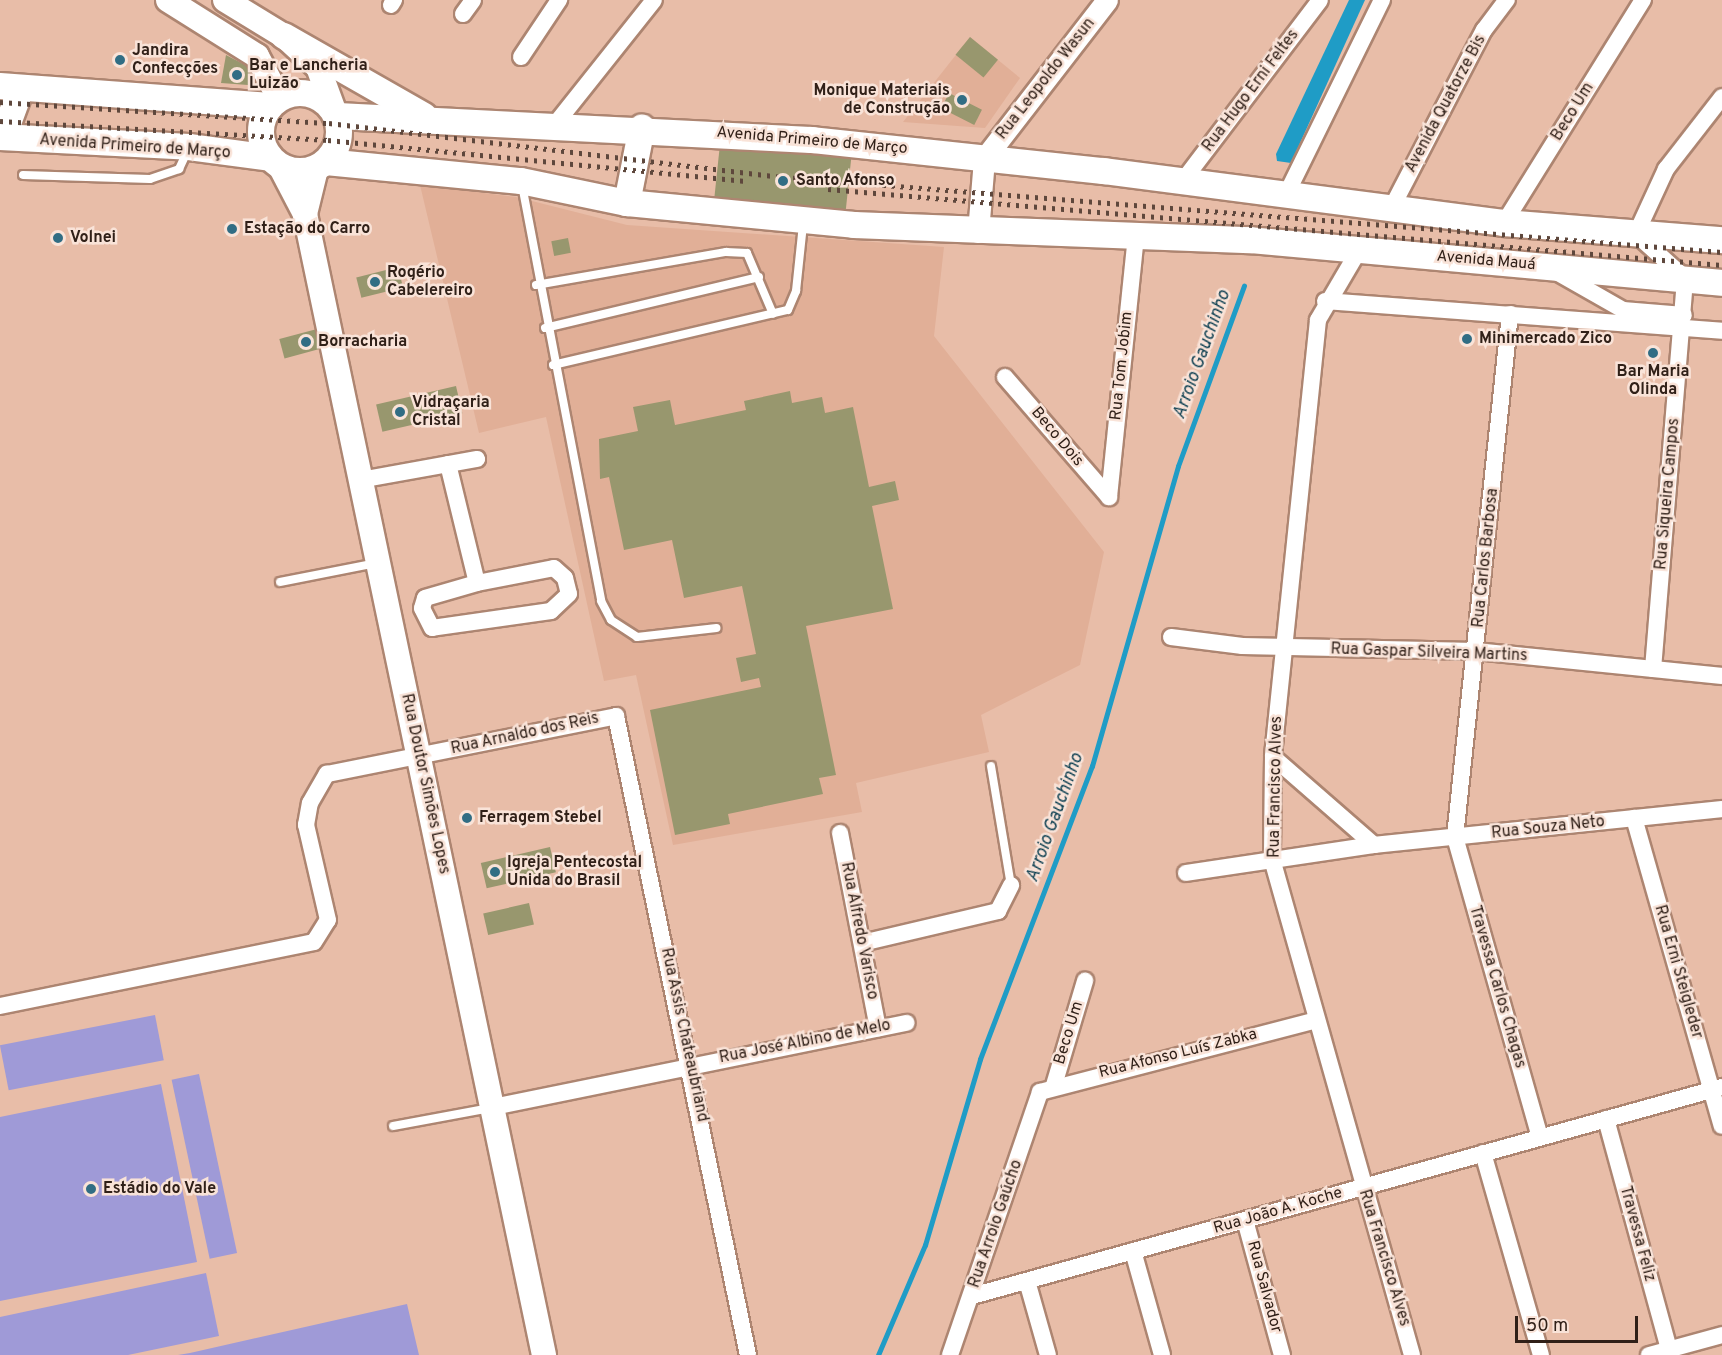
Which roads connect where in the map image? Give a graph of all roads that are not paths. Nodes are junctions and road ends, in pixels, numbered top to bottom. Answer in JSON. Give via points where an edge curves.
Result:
{"nodes":[{"id":1,"x":168,"y":0,"type":"edge"},
{"id":2,"x":225,"y":0,"type":"edge"},
{"id":3,"x":473,"y":0,"type":"edge"},
{"id":4,"x":559,"y":0,"type":"edge"},
{"id":5,"x":654,"y":0,"type":"edge"},
{"id":6,"x":1107,"y":0,"type":"edge"},
{"id":7,"x":1320,"y":0,"type":"edge"},
{"id":8,"x":1382,"y":0,"type":"edge"},
{"id":9,"x":1507,"y":0,"type":"edge"},
{"id":10,"x":1643,"y":0,"type":"edge"},
{"id":11,"x":463,"y":14,"type":"dead end"},
{"id":12,"x":284,"y":36,"type":"junction"},
{"id":13,"x":521,"y":57,"type":"dead end"},
{"id":14,"x":11,"y":87,"type":"edge"},
{"id":15,"x":1722,"y":97,"type":"edge"},
{"id":16,"x":275,"y":102,"type":"junction"},
{"id":17,"x":336,"y":116,"type":"junction"},
{"id":18,"x":424,"y":117,"type":"junction"},
{"id":19,"x":554,"y":127,"type":"junction"},
{"id":20,"x":642,"y":128,"type":"junction"},
{"id":21,"x":2,"y":137,"type":"edge"},
{"id":22,"x":189,"y":147,"type":"junction"},
{"id":23,"x":984,"y":159,"type":"junction"},
{"id":24,"x":275,"y":162,"type":"junction"},
{"id":25,"x":321,"y":165,"type":"junction"},
{"id":26,"x":22,"y":175,"type":"dead end"},
{"id":27,"x":521,"y":181,"type":"junction"},
{"id":28,"x":1182,"y":182,"type":"junction"},
{"id":29,"x":1285,"y":197,"type":"junction"},
{"id":30,"x":627,"y":203,"type":"junction"},
{"id":31,"x":1390,"y":211,"type":"junction"},
{"id":32,"x":305,"y":214,"type":"junction"},
{"id":33,"x":803,"y":220,"type":"junction"},
{"id":34,"x":1504,"y":223,"type":"junction"},
{"id":35,"x":978,"y":232,"type":"junction"},
{"id":36,"x":1636,"y":234,"type":"junction"},
{"id":37,"x":1136,"y":236,"type":"junction"},
{"id":38,"x":1722,"y":240,"type":"edge"},
{"id":39,"x":1359,"y":250,"type":"junction"},
{"id":40,"x":1548,"y":267,"type":"junction"},
{"id":41,"x":759,"y":277,"type":"junction"},
{"id":42,"x":1685,"y":278,"type":"junction"},
{"id":43,"x":1722,"y":283,"type":"edge"},
{"id":44,"x":536,"y":285,"type":"junction"},
{"id":45,"x":1324,"y":301,"type":"junction"},
{"id":46,"x":773,"y":314,"type":"junction"},
{"id":47,"x":1510,"y":314,"type":"junction"},
{"id":48,"x":1683,"y":322,"type":"junction"},
{"id":49,"x":545,"y":328,"type":"junction"},
{"id":50,"x":1722,"y":331,"type":"edge"},
{"id":51,"x":553,"y":365,"type":"junction"},
{"id":52,"x":1005,"y":377,"type":"dead end"},
{"id":53,"x":477,"y":459,"type":"dead end"},
{"id":54,"x":448,"y":464,"type":"junction"},
{"id":55,"x":360,"y":480,"type":"junction"},
{"id":56,"x":1109,"y":497,"type":"joint"},
{"id":57,"x":378,"y":563,"type":"junction"},
{"id":58,"x":280,"y":582,"type":"dead end"},
{"id":59,"x":477,"y":583,"type":"junction"},
{"id":60,"x":716,"y":628,"type":"dead end"},
{"id":61,"x":1171,"y":637,"type":"dead end"},
{"id":62,"x":1283,"y":647,"type":"junction"},
{"id":63,"x":1476,"y":651,"type":"junction"},
{"id":64,"x":1653,"y":669,"type":"junction"},
{"id":65,"x":1722,"y":676,"type":"edge"},
{"id":66,"x":616,"y":716,"type":"joint"},
{"id":67,"x":420,"y":756,"type":"junction"},
{"id":68,"x":1273,"y":757,"type":"junction"},
{"id":69,"x":991,"y":766,"type":"dead end"},
{"id":70,"x":1722,"y":809,"type":"edge"},
{"id":71,"x":1634,"y":819,"type":"junction"},
{"id":72,"x":840,"y":833,"type":"dead end"},
{"id":73,"x":1455,"y":837,"type":"junction"},
{"id":74,"x":1374,"y":846,"type":"junction"},
{"id":75,"x":1272,"y":859,"type":"junction"},
{"id":76,"x":1186,"y":873,"type":"dead end"},
{"id":77,"x":1011,"y":885,"type":"joint"},
{"id":78,"x":862,"y":943,"type":"junction"},
{"id":79,"x":1085,"y":981,"type":"dead end"},
{"id":80,"x":0,"y":1006,"type":"edge"},
{"id":81,"x":1316,"y":1020,"type":"junction"},
{"id":82,"x":907,"y":1023,"type":"dead end"},
{"id":83,"x":878,"y":1028,"type":"junction"},
{"id":84,"x":691,"y":1063,"type":"junction"},
{"id":85,"x":1717,"y":1088,"type":"edge"},
{"id":86,"x":1047,"y":1089,"type":"junction"},
{"id":87,"x":493,"y":1107,"type":"junction"},
{"id":88,"x":1606,"y":1119,"type":"junction"},
{"id":89,"x":393,"y":1126,"type":"dead end"},
{"id":90,"x":1722,"y":1126,"type":"edge"},
{"id":91,"x":1540,"y":1137,"type":"junction"},
{"id":92,"x":1483,"y":1153,"type":"junction"},
{"id":93,"x":1362,"y":1187,"type":"junction"},
{"id":94,"x":1245,"y":1220,"type":"junction"},
{"id":95,"x":1133,"y":1251,"type":"junction"},
{"id":96,"x":1027,"y":1281,"type":"junction"},
{"id":97,"x":972,"y":1296,"type":"junction"},
{"id":98,"x":1722,"y":1335,"type":"edge"},
{"id":99,"x":1668,"y":1350,"type":"junction"},
{"id":100,"x":544,"y":1355,"type":"edge"},
{"id":101,"x":747,"y":1355,"type":"edge"},
{"id":102,"x":950,"y":1355,"type":"edge"},
{"id":103,"x":1048,"y":1355,"type":"edge"},
{"id":104,"x":1162,"y":1355,"type":"edge"},
{"id":105,"x":1282,"y":1355,"type":"edge"},
{"id":106,"x":1412,"y":1355,"type":"edge"},
{"id":107,"x":1540,"y":1355,"type":"edge"},
{"id":108,"x":1649,"y":1355,"type":"edge"}],
"edges":[{"from":1,"to":16,"type":"main road","via":[[257,56]]},
{"from":2,"to":12,"type":"main road"},
{"from":3,"to":11,"type":"street"},
{"from":4,"to":13,"type":"street"},
{"from":5,"to":19,"type":"street"},
{"from":6,"to":23,"type":"street","name":"Rua Leopoldo Wasun"},
{"from":7,"to":28,"type":"street","name":"Rua Hugo Erni Feltes"},
{"from":8,"to":29,"type":"street"},
{"from":9,"to":31,"type":"street","name":"Avenida Quatorze Bis","via":[[1484,30]]},
{"from":10,"to":34,"type":"street","name":"Beco Um"},
{"from":12,"to":17,"type":"main road","via":[[326,75]]},
{"from":12,"to":18,"type":"main road"},
{"from":14,"to":16,"type":"main road"},
{"from":14,"to":21,"type":"main road"},
{"from":15,"to":36,"type":"street","via":[[1666,169]]},
{"from":16,"to":17,"type":"main road","via":[[311,94]]},
{"from":16,"to":24,"type":"main road","via":[[261,126]]},
{"from":17,"to":18,"type":"main road","name":"Avenida Primeiro de Março"},
{"from":17,"to":25,"type":"main road","via":[[339,141]]},
{"from":18,"to":19,"type":"main road","name":"Avenida Primeiro de Março"},
{"from":19,"to":20,"type":"main road","name":"Avenida Primeiro de Março"},
{"from":20,"to":23,"type":"main road","name":"Avenida Primeiro de Março"},
{"from":20,"to":30,"type":"main road"},
{"from":21,"to":22,"type":"main road","name":"Avenida Primeiro de Março"},
{"from":22,"to":24,"type":"main road","name":"Avenida Primeiro de Março"},
{"from":22,"to":26,"type":"lane","via":[[179,169],[150,179]]},
{"from":23,"to":28,"type":"main road","name":"Avenida Primeiro de Março"},
{"from":23,"to":35,"type":"street"},
{"from":24,"to":25,"type":"main road"},
{"from":24,"to":32,"type":"main road","name":"Rua Doutor Simões Lopes"},
{"from":25,"to":27,"type":"main road"},
{"from":25,"to":32,"type":"main road","name":"Rua Doutor Simões Lopes"},
{"from":27,"to":30,"type":"main road"},
{"from":27,"to":44,"type":"lane"},
{"from":28,"to":29,"type":"main road","name":"Avenida Primeiro de Março"},
{"from":29,"to":31,"type":"main road"},
{"from":30,"to":33,"type":"main road"},
{"from":31,"to":34,"type":"main road"},
{"from":32,"to":55,"type":"main road","name":"Rua Doutor Simões Lopes"},
{"from":33,"to":35,"type":"main road"},
{"from":33,"to":46,"type":"lane","via":[[796,291],[788,310]]},
{"from":34,"to":36,"type":"main road"},
{"from":35,"to":37,"type":"main road"},
{"from":36,"to":38,"type":"main road"},
{"from":36,"to":42,"type":"street"},
{"from":37,"to":39,"type":"main road","name":"Avenida Mauá","via":[[1250,240]]},
{"from":37,"to":56,"type":"street","name":"Rua Tom Jobim"},
{"from":39,"to":40,"type":"main road","name":"Avenida Mauá"},
{"from":39,"to":45,"type":"street","name":"Rua Francisco Alves"},
{"from":40,"to":42,"type":"main road","name":"Avenida Mauá"},
{"from":40,"to":48,"type":"street","via":[[1623,310]]},
{"from":41,"to":44,"type":"lane","via":[[747,253],[726,252]]},
{"from":41,"to":46,"type":"lane"},
{"from":41,"to":49,"type":"lane"},
{"from":42,"to":43,"type":"main road","name":"Avenida Mauá"},
{"from":42,"to":48,"type":"street","name":"Rua Siqueira Campos"},
{"from":44,"to":49,"type":"lane"},
{"from":45,"to":47,"type":"street"},
{"from":45,"to":62,"type":"street","name":"Rua Francisco Alves","via":[[1318,320]]},
{"from":46,"to":51,"type":"lane"},
{"from":47,"to":48,"type":"street"},
{"from":47,"to":63,"type":"street","name":"Rua Carlos Barbosa"},
{"from":48,"to":50,"type":"street"},
{"from":48,"to":64,"type":"street","name":"Rua Siqueira Campos"},
{"from":49,"to":51,"type":"lane"},
{"from":51,"to":60,"type":"lane","via":[[601,601],[611,620],[637,637]]},
{"from":52,"to":56,"type":"street","name":"Beco Dois"},
{"from":53,"to":54,"type":"street"},
{"from":54,"to":55,"type":"street"},
{"from":54,"to":59,"type":"street"},
{"from":55,"to":57,"type":"main road","name":"Rua Doutor Simões Lopes"},
{"from":57,"to":58,"type":"lane"},
{"from":57,"to":67,"type":"main road","name":"Rua Doutor Simões Lopes"},
{"from":59,"to":59,"type":"street","via":[[554,568],[566,578],[568,594],[551,611],[432,628],[422,608],[425,598]]},
{"from":61,"to":62,"type":"street","name":"Rua Gaspar Silveira Martins"},
{"from":62,"to":63,"type":"street","name":"Rua Gaspar Silveira Martins"},
{"from":62,"to":68,"type":"street","name":"Rua Francisco Alves"},
{"from":63,"to":64,"type":"street","name":"Rua Gaspar Silveira Martins"},
{"from":63,"to":73,"type":"street","name":"Rua Carlos Barbosa"},
{"from":64,"to":65,"type":"street","name":"Rua Gaspar Silveira Martins"},
{"from":66,"to":67,"type":"street","name":"Rua Arnaldo dos Reis"},
{"from":66,"to":84,"type":"street","name":"Rua Assis Chateaubriand"},
{"from":67,"to":80,"type":"street","name":"Rua Arnaldo dos Reis","via":[[327,774],[310,803],[306,825],[328,920],[314,942]]},
{"from":67,"to":87,"type":"main road","name":"Rua Doutor Simões Lopes"},
{"from":68,"to":74,"type":"street"},
{"from":68,"to":75,"type":"street","name":"Rua Francisco Alves"},
{"from":69,"to":77,"type":"lane"},
{"from":70,"to":71,"type":"street","name":"Rua Souza Neto"},
{"from":71,"to":73,"type":"street","name":"Rua Souza Neto"},
{"from":71,"to":85,"type":"street","name":"Rua Erni Steigleder"},
{"from":72,"to":78,"type":"street","name":"Rua Alfredo Varisco"},
{"from":73,"to":74,"type":"street","name":"Rua Souza Neto"},
{"from":73,"to":91,"type":"street","name":"Travessa Carlos Chagas"},
{"from":74,"to":75,"type":"street","name":"Rua Souza Neto"},
{"from":75,"to":76,"type":"street","name":"Rua Souza Neto"},
{"from":75,"to":81,"type":"street","name":"Rua Francisco Alves"},
{"from":77,"to":78,"type":"street","via":[[998,911]]},
{"from":78,"to":83,"type":"street","name":"Rua Alfredo Varisco"},
{"from":79,"to":86,"type":"street","name":"Beco Um"},
{"from":81,"to":86,"type":"street","name":"Rua Afonso Luís Zabka"},
{"from":81,"to":93,"type":"street","name":"Rua Francisco Alves"},
{"from":82,"to":83,"type":"street","name":"Rua José Albino de Melo"},
{"from":83,"to":84,"type":"street","name":"Rua José Albino de Melo"},
{"from":84,"to":87,"type":"street","name":"Rua José Albino de Melo"},
{"from":84,"to":101,"type":"street","name":"Rua Assis Chateaubriand"},
{"from":85,"to":88,"type":"street","name":"Rua João A. Koche"},
{"from":85,"to":90,"type":"street","name":"Rua Erni Steigleder"},
{"from":86,"to":97,"type":"street","name":"Rua Arroio Gaúcho"},
{"from":87,"to":89,"type":"lane"},
{"from":87,"to":100,"type":"main road","name":"Rua Doutor Simões Lopes"},
{"from":88,"to":91,"type":"street","name":"Rua João A. Koche"},
{"from":88,"to":99,"type":"street","name":"Travessa Feliz"},
{"from":91,"to":92,"type":"street","name":"Rua João A. Koche"},
{"from":92,"to":93,"type":"street","name":"Rua João A. Koche"},
{"from":92,"to":107,"type":"street"},
{"from":93,"to":94,"type":"street","name":"Rua João A. Koche"},
{"from":93,"to":106,"type":"street","name":"Rua Francisco Alves"},
{"from":94,"to":95,"type":"street","name":"Rua João A. Koche"},
{"from":94,"to":105,"type":"street","name":"Rua Salvador"},
{"from":95,"to":96,"type":"street","name":"Rua João A. Koche"},
{"from":95,"to":104,"type":"street"},
{"from":96,"to":97,"type":"street","name":"Rua João A. Koche"},
{"from":96,"to":103,"type":"street"},
{"from":97,"to":102,"type":"street","name":"Rua Arroio Gaúcho"},
{"from":98,"to":99,"type":"street"},
{"from":99,"to":108,"type":"street"}]}
